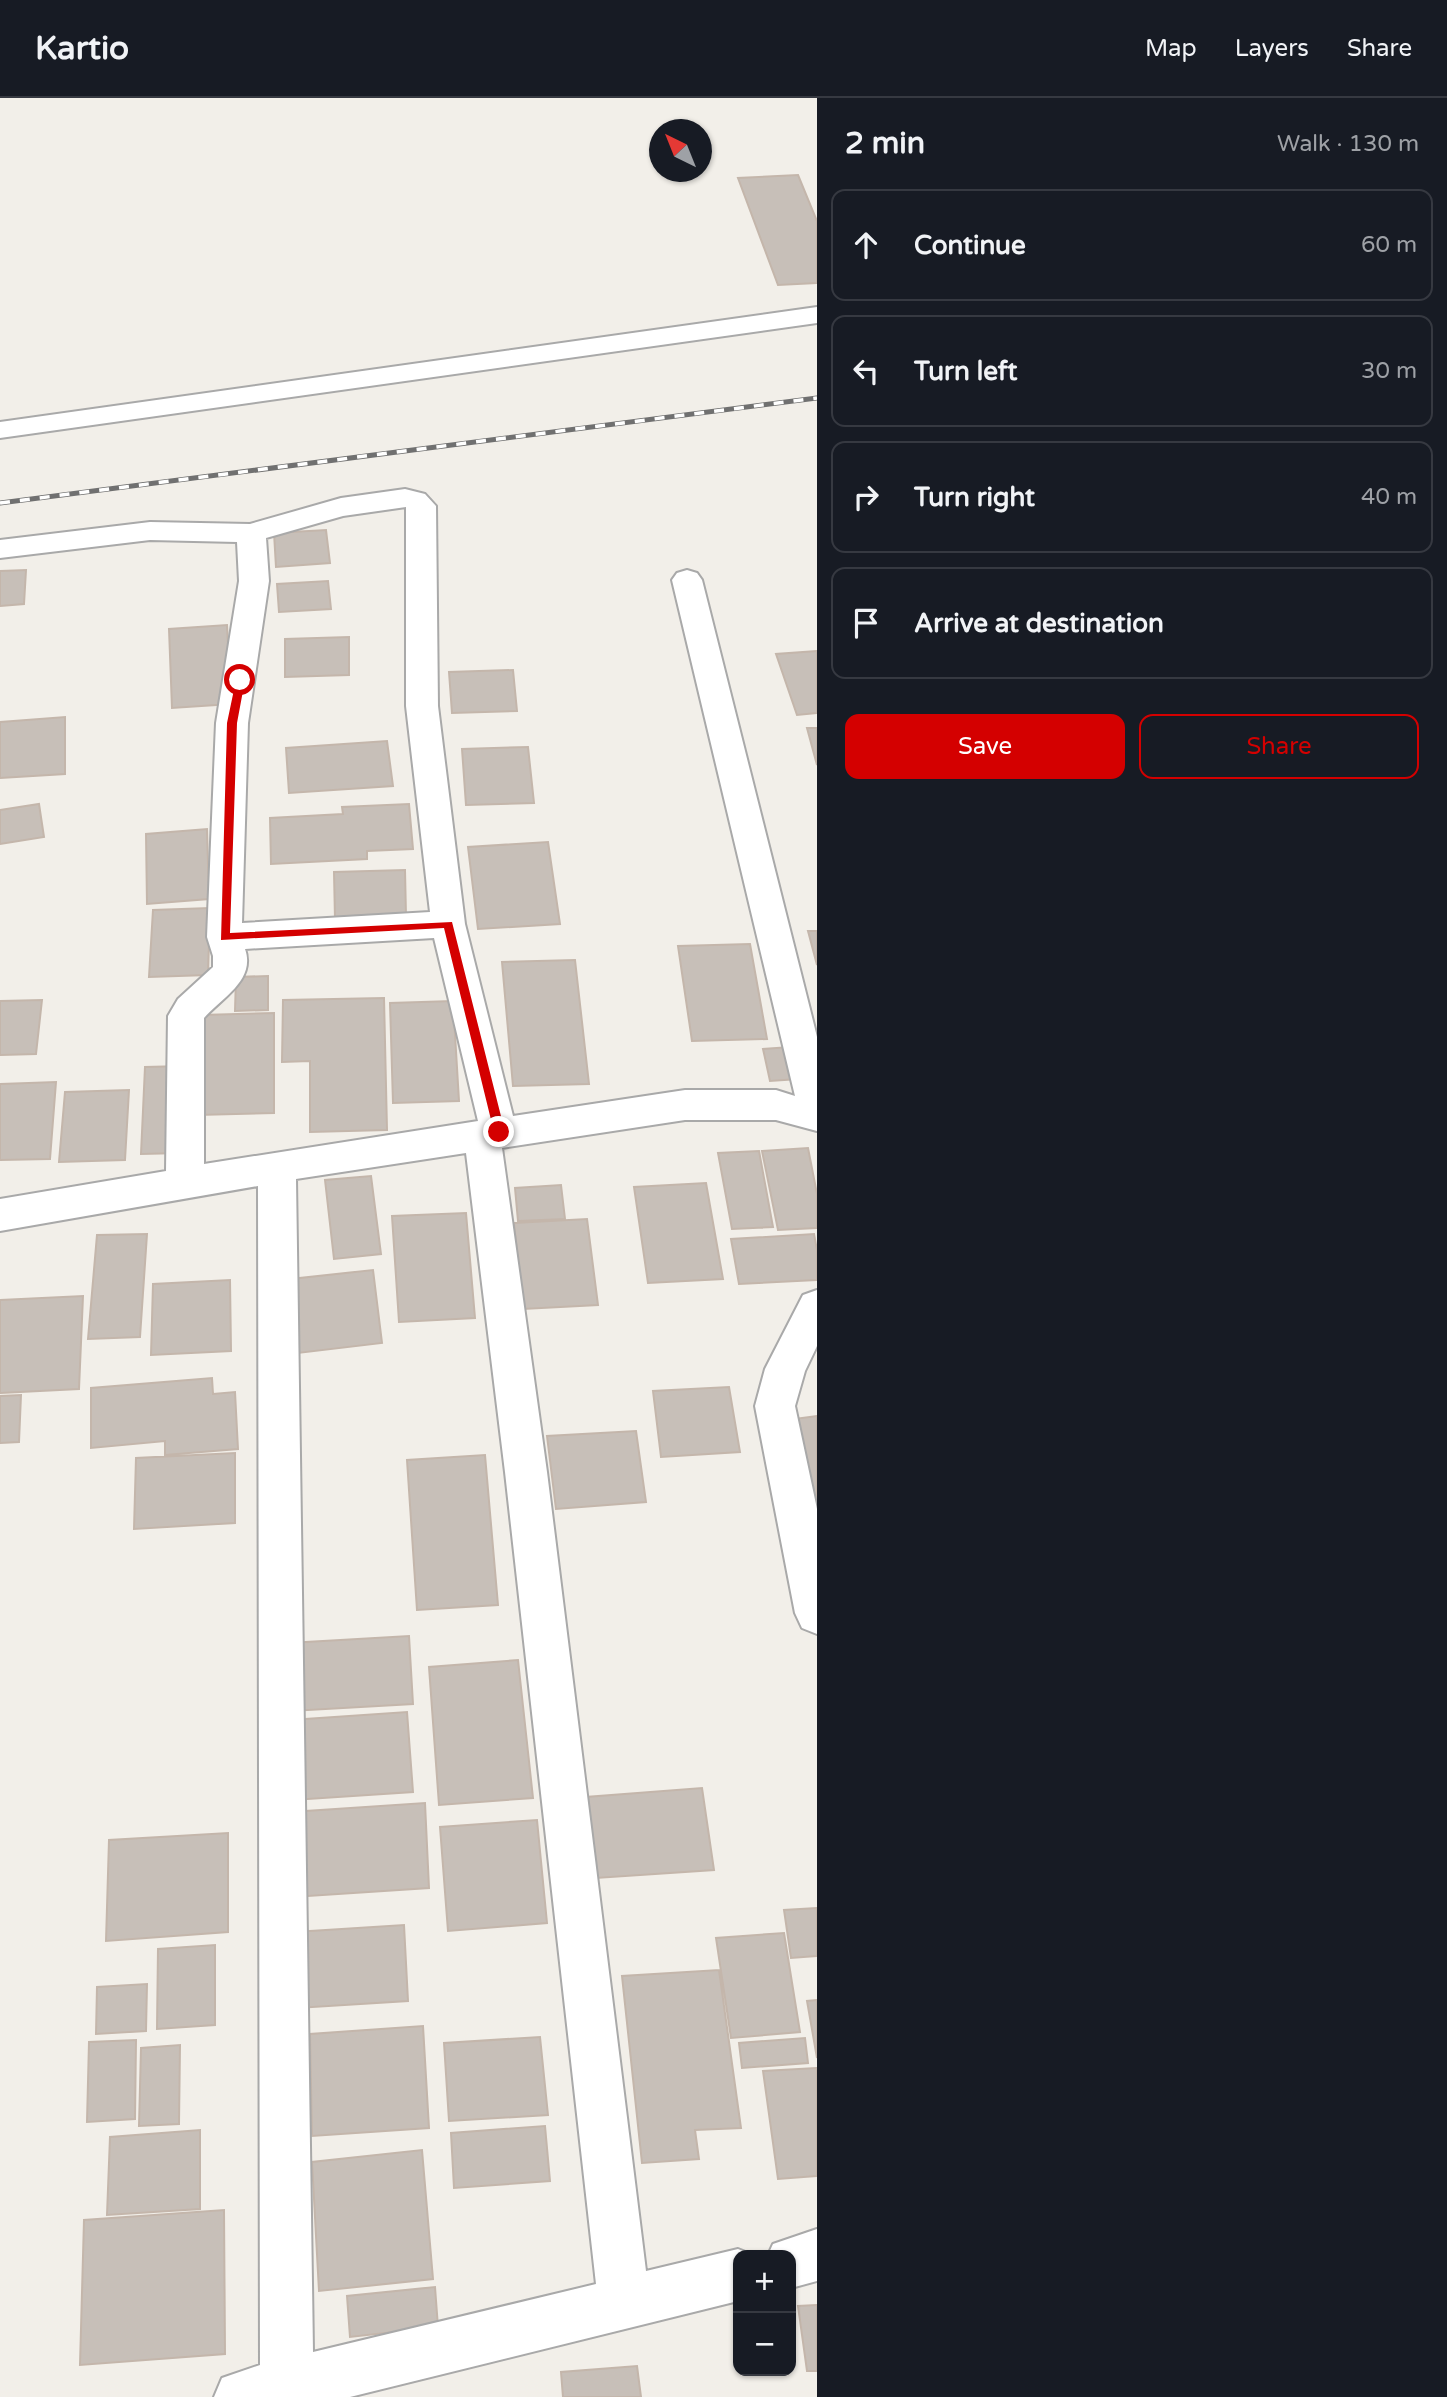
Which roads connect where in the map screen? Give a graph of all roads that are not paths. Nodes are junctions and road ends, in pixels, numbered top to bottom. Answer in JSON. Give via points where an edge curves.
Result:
{"nodes":[{"id":1,"x":817,"y":315,"type":"edge"},
{"id":2,"x":0,"y":430,"type":"edge"},
{"id":3,"x":251,"y":533,"type":"junction"},
{"id":4,"x":0,"y":549,"type":"edge"},
{"id":5,"x":687,"y":580,"type":"dead end"},
{"id":6,"x":448,"y":924,"type":"junction"},
{"id":7,"x":225,"y":937,"type":"junction"},
{"id":8,"x":817,"y":1110,"type":"edge"},
{"id":9,"x":817,"y":1116,"type":"edge"},
{"id":10,"x":491,"y":1134,"type":"junction"},
{"id":11,"x":277,"y":1167,"type":"junction"},
{"id":12,"x":185,"y":1184,"type":"junction"},
{"id":13,"x":0,"y":1215,"type":"edge"},
{"id":14,"x":817,"y":1307,"type":"edge"},
{"id":15,"x":817,"y":1613,"type":"edge"},
{"id":16,"x":817,"y":2255,"type":"edge"},
{"id":17,"x":796,"y":2261,"type":"edge"},
{"id":18,"x":733,"y":2275,"type":"edge"},
{"id":19,"x":624,"y":2302,"type":"junction"},
{"id":20,"x":264,"y":2392,"type":"edge"}],
"edges":[{"from":1,"to":2,"type":"street"},
{"from":3,"to":4,"type":"street","via":[[150,531]]},
{"from":3,"to":6,"type":"street","via":[[341,507],[405,498],[422,506],[422,706]]},
{"from":3,"to":7,"type":"street","via":[[254,581],[232,723]]},
{"from":5,"to":8,"type":"street"},
{"from":6,"to":7,"type":"street"},
{"from":6,"to":10,"type":"street"},
{"from":7,"to":12,"type":"street","via":[[230,970],[186,1016]]},
{"from":9,"to":10,"type":"street","via":[[776,1105],[685,1105]]},
{"from":10,"to":11,"type":"street"},
{"from":10,"to":19,"type":"street"},
{"from":11,"to":12,"type":"street"},
{"from":11,"to":20,"type":"street"},
{"from":12,"to":13,"type":"street"},
{"from":14,"to":15,"type":"street","via":[[785,1368],[775,1406]]},
{"from":16,"to":17,"type":"street"},
{"from":18,"to":19,"type":"street"},
{"from":19,"to":20,"type":"street"}]}
